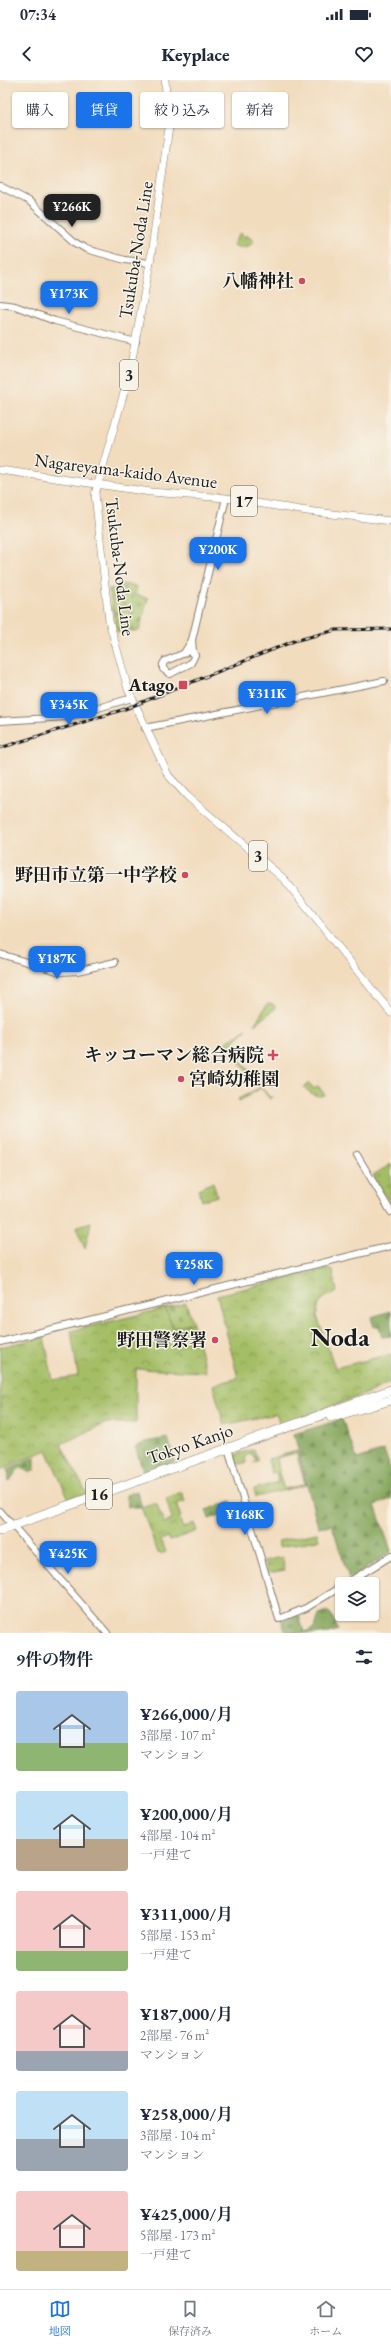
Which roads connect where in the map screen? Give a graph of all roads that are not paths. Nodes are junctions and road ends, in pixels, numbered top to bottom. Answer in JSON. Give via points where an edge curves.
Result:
{"nodes":[{"id":1,"x":165,"y":80,"type":"edge"},
{"id":2,"x":0,"y":186,"type":"edge"},
{"id":3,"x":150,"y":263,"type":"junction"},
{"id":4,"x":0,"y":304,"type":"edge"},
{"id":5,"x":136,"y":342,"type":"junction"},
{"id":6,"x":0,"y":470,"type":"edge"},
{"id":7,"x":97,"y":485,"type":"junction"},
{"id":8,"x":226,"y":498,"type":"junction"},
{"id":9,"x":391,"y":521,"type":"edge"},
{"id":10,"x":192,"y":640,"type":"junction"},
{"id":11,"x":193,"y":652,"type":"junction"},
{"id":12,"x":184,"y":653,"type":"junction"},
{"id":13,"x":384,"y":681,"type":"dead end"},
{"id":14,"x":132,"y":698,"type":"junction"},
{"id":15,"x":218,"y":707,"type":"dead end"},
{"id":16,"x":219,"y":715,"type":"junction"},
{"id":17,"x":0,"y":721,"type":"edge"},
{"id":18,"x":145,"y":728,"type":"junction"},
{"id":19,"x":0,"y":954,"type":"edge"},
{"id":20,"x":115,"y":962,"type":"dead end"},
{"id":21,"x":391,"y":1013,"type":"edge"},
{"id":22,"x":357,"y":1156,"type":"dead end"},
{"id":23,"x":391,"y":1212,"type":"edge"},
{"id":24,"x":391,"y":1246,"type":"edge"},
{"id":25,"x":0,"y":1342,"type":"edge"},
{"id":26,"x":391,"y":1388,"type":"edge"},
{"id":27,"x":391,"y":1396,"type":"edge"},
{"id":28,"x":391,"y":1400,"type":"edge"},
{"id":29,"x":331,"y":1417,"type":"junction"},
{"id":30,"x":229,"y":1450,"type":"junction"},
{"id":31,"x":0,"y":1511,"type":"edge"},
{"id":32,"x":16,"y":1527,"type":"junction"},
{"id":33,"x":0,"y":1530,"type":"edge"},
{"id":34,"x":0,"y":1535,"type":"edge"},
{"id":35,"x":391,"y":1556,"type":"edge"},
{"id":36,"x":356,"y":1577,"type":"edge"},
{"id":37,"x":335,"y":1590,"type":"edge"},
{"id":38,"x":106,"y":1633,"type":"edge"}],
"edges":[{"from":1,"to":3,"type":"main road","name":"Tsukuba-Noda Line","number":"3","via":[[169,127]]},
{"from":2,"to":3,"type":"street","via":[[29,201],[86,249],[125,260]]},
{"from":3,"to":5,"type":"main road","name":"Tsukuba-Noda Line","number":"3"},
{"from":4,"to":5,"type":"street","via":[[15,306],[54,321]]},
{"from":5,"to":7,"type":"main road","name":"Tsukuba-Noda Line","number":"3"},
{"from":6,"to":7,"type":"main road","name":"Nagareyama-kaido Avenue","number":"17"},
{"from":7,"to":8,"type":"main road","name":"Nagareyama-kaido Avenue","number":"17"},
{"from":7,"to":14,"type":"main road","name":"Tsukuba-Noda Line","number":"3","via":[[95,497],[107,607]]},
{"from":8,"to":9,"type":"main road","name":"Nagareyama-kaido Avenue","number":"17","via":[[307,512]]},
{"from":8,"to":10,"type":"street"},
{"from":10,"to":11,"type":"street"},
{"from":10,"to":12,"type":"street"},
{"from":11,"to":12,"type":"street"},
{"from":11,"to":12,"type":"street","via":[[195,655],[191,663],[170,674],[163,669],[166,661]]},
{"from":13,"to":16,"type":"street"},
{"from":14,"to":17,"type":"street","via":[[67,717]]},
{"from":14,"to":18,"type":"main road","name":"Tsukuba-Noda Line","number":"3"},
{"from":15,"to":16,"type":"street"},
{"from":16,"to":18,"type":"street"},
{"from":18,"to":21,"type":"main road","name":"Tsukuba-Noda Line","number":"3","via":[[168,776],[284,879]]},
{"from":19,"to":20,"type":"street","via":[[60,972],[77,971]]},
{"from":22,"to":23,"type":"street"},
{"from":24,"to":25,"type":"street"},
{"from":26,"to":30,"type":"highway","name":"Tokyo Kanjo","number":"16"},
{"from":27,"to":29,"type":"highway","name":"Tokyo Kanjo","number":"16"},
{"from":28,"to":29,"type":"highway","number":"16"},
{"from":29,"to":30,"type":"highway","name":"Tokyo Kanjo","number":"16"},
{"from":30,"to":32,"type":"highway","name":"Tokyo Kanjo","number":"16"},
{"from":30,"to":37,"type":"street","via":[[279,1619],[306,1608]]},
{"from":31,"to":32,"type":"street"},
{"from":32,"to":33,"type":"highway","name":"Tokyo Kanjo","number":"16"},
{"from":32,"to":34,"type":"highway","name":"Tokyo Kanjo","number":"16"},
{"from":32,"to":38,"type":"street"},
{"from":35,"to":36,"type":"street"}]}
